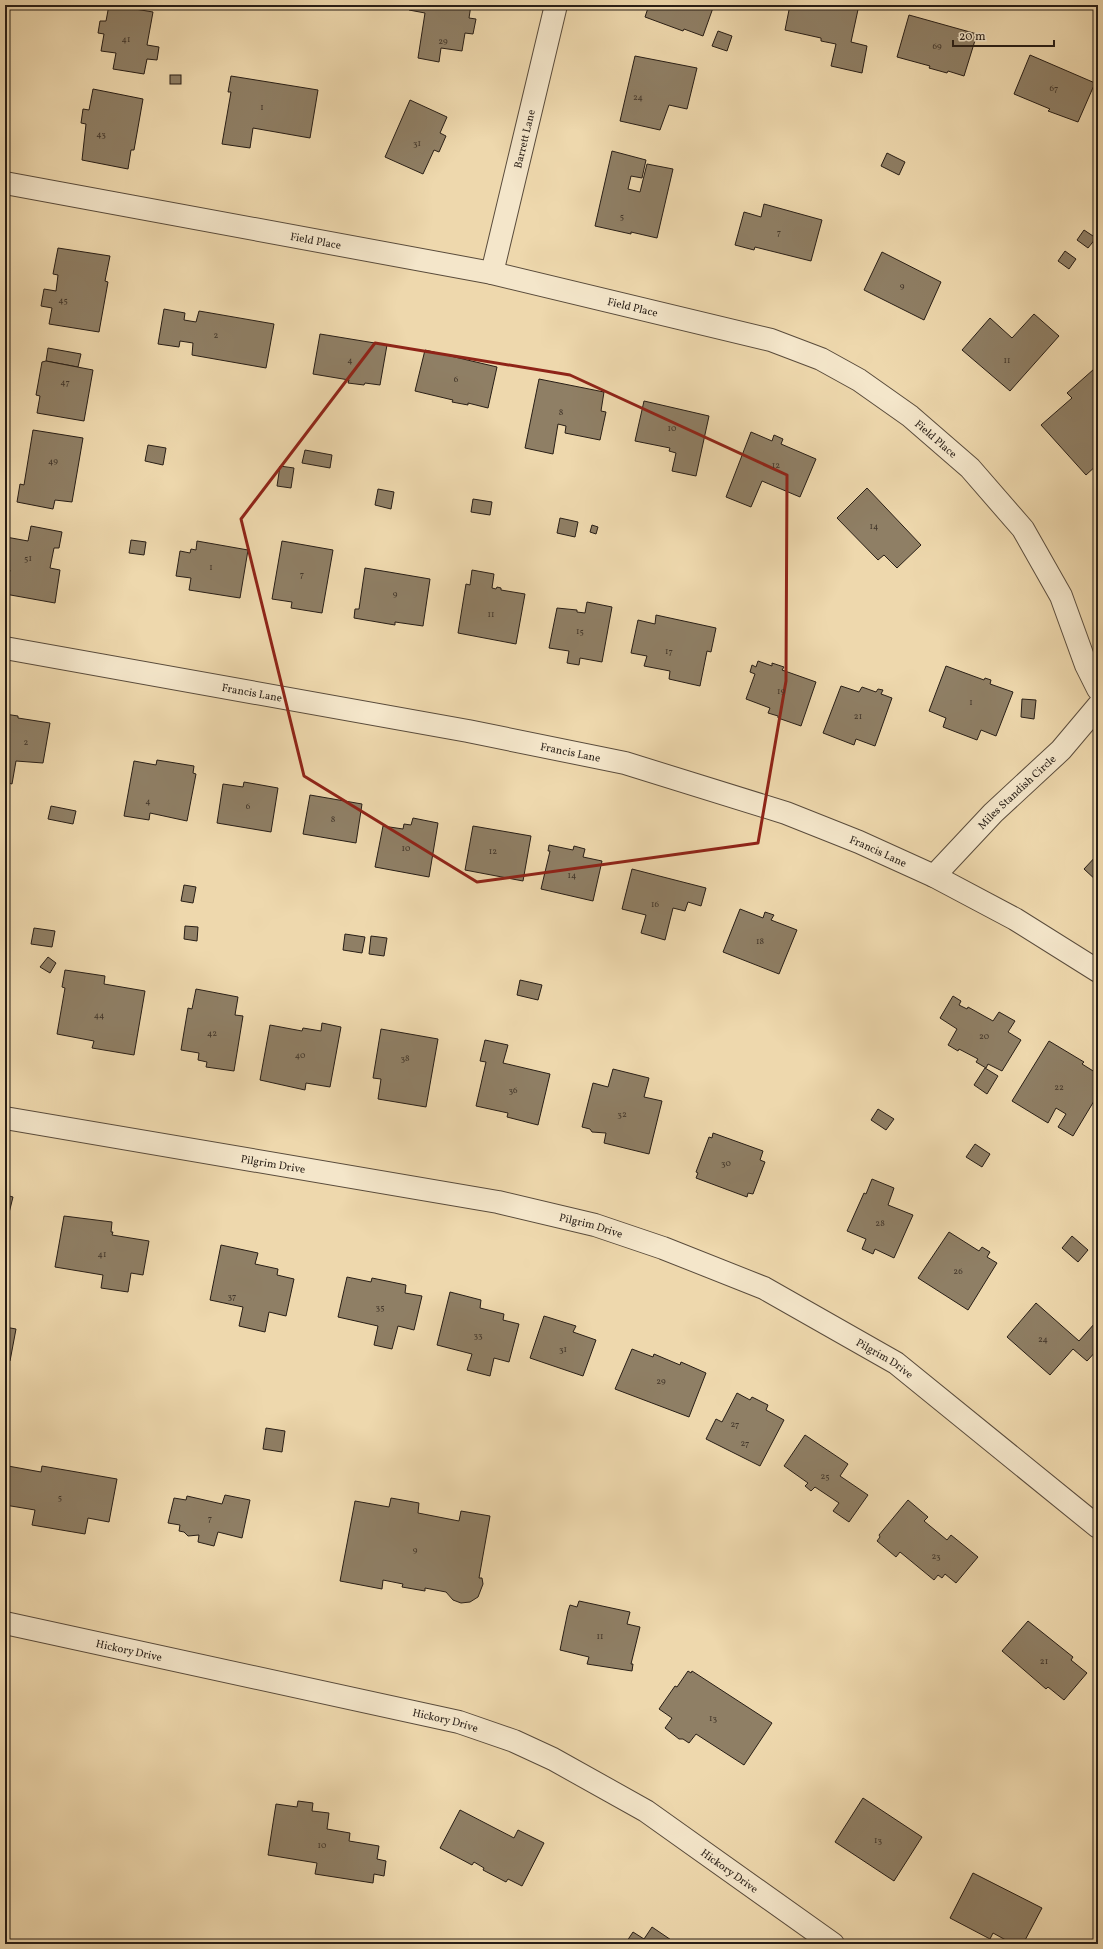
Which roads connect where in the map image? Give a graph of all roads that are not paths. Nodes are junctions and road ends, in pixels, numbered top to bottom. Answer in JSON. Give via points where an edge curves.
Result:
{"nodes":[{"id":1,"x":556,"y":5,"type":"edge"},
{"id":2,"x":5,"y":183,"type":"edge"},
{"id":3,"x":492,"y":273,"type":"junction"},
{"id":4,"x":5,"y":648,"type":"edge"},
{"id":5,"x":1098,"y":690,"type":"edge"},
{"id":6,"x":1098,"y":706,"type":"edge"},
{"id":7,"x":934,"y":876,"type":"junction"},
{"id":8,"x":1098,"y":971,"type":"edge"},
{"id":9,"x":5,"y":1118,"type":"edge"},
{"id":10,"x":1098,"y":1527,"type":"edge"},
{"id":11,"x":5,"y":1623,"type":"edge"},
{"id":12,"x":833,"y":1944,"type":"edge"}],
"edges":[{"from":1,"to":3,"type":"street","name":"Barrett Lane"},
{"from":2,"to":3,"type":"street","name":"Field Place"},
{"from":3,"to":5,"type":"street","name":"Field Place","via":[[771,340],[821,360],[859,380],[910,416],[970,468],[1023,529],[1061,596],[1086,665]]},
{"from":4,"to":7,"type":"street","name":"Francis Lane","via":[[468,731],[625,763],[786,813]]},
{"from":6,"to":7,"type":"street","name":"Miles Standish Circle","via":[[1062,750],[993,813]]},
{"from":7,"to":8,"type":"street","name":"Francis Lane","via":[[1015,920]]},
{"from":9,"to":10,"type":"street","name":"Pilgrim Drive","via":[[498,1202],[594,1225],[663,1248],[764,1288],[896,1363]]},
{"from":11,"to":12,"type":"street","name":"Hickory Drive","via":[[460,1722],[514,1741],[553,1759],[646,1811]]}]}
